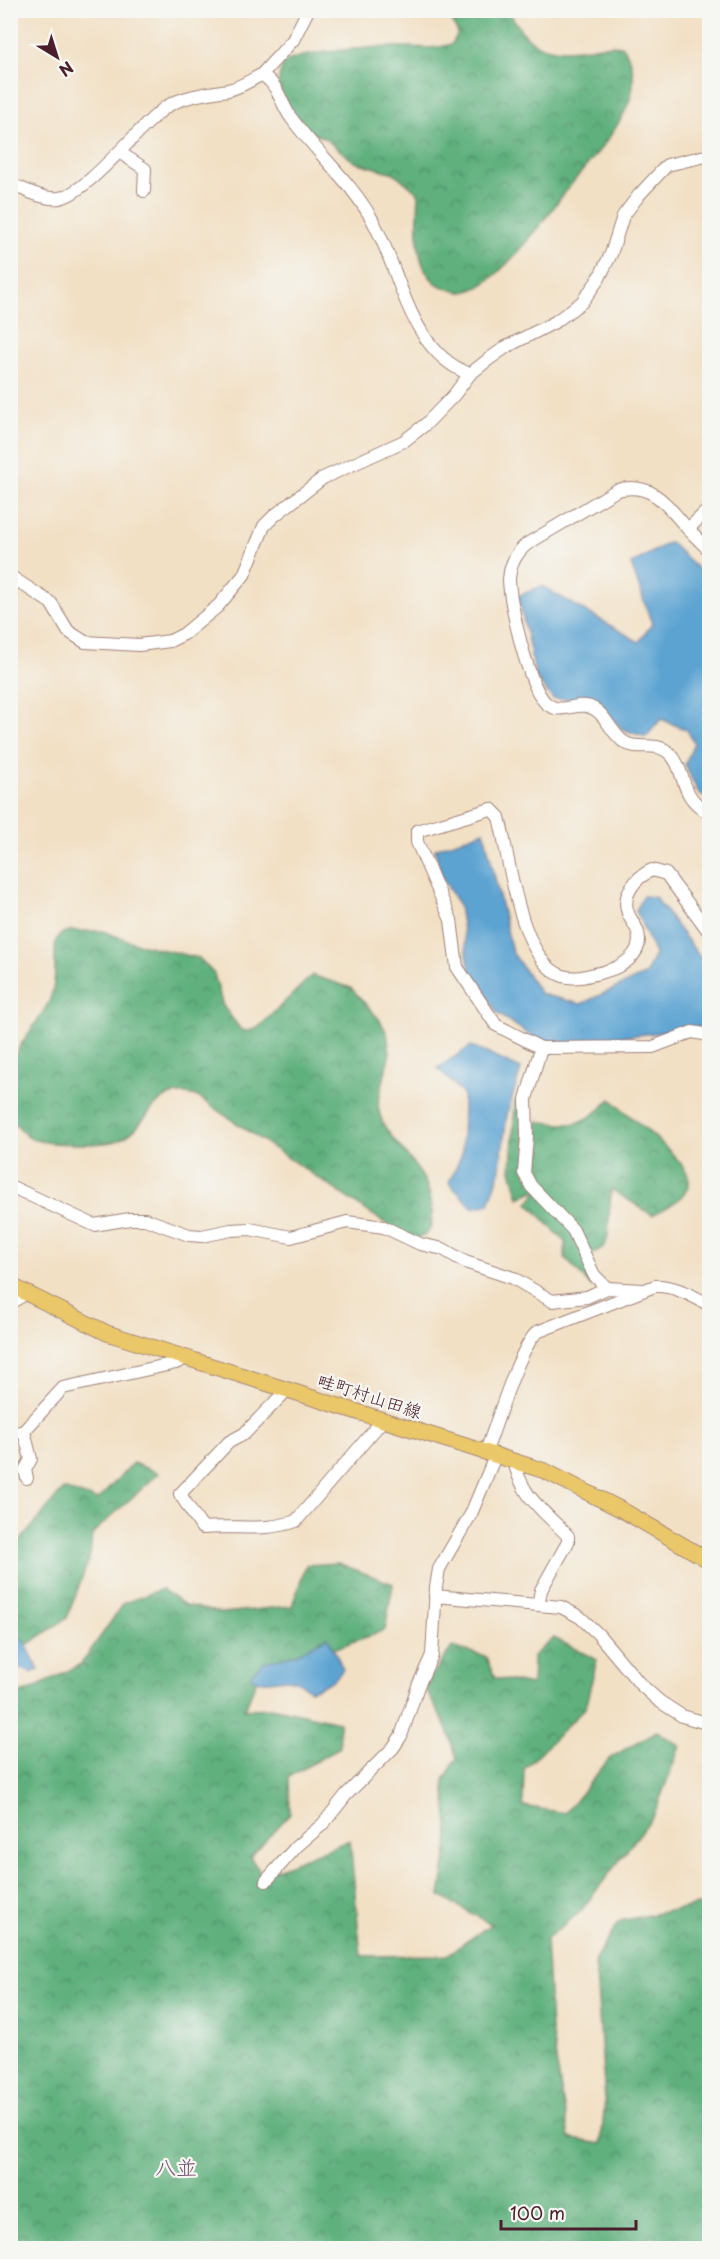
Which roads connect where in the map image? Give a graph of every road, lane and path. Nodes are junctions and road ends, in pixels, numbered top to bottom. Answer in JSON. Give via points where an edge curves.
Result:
{"nodes":[{"id":1,"x":12,"y":10,"type":"edge"},
{"id":2,"x":308,"y":10,"type":"edge"},
{"id":3,"x":10,"y":16,"type":"edge"},
{"id":4,"x":261,"y":75,"type":"junction"},
{"id":5,"x":119,"y":152,"type":"junction"},
{"id":6,"x":710,"y":155,"type":"edge"},
{"id":7,"x":10,"y":184,"type":"edge"},
{"id":8,"x":144,"y":191,"type":"dead end"},
{"id":9,"x":470,"y":374,"type":"junction"},
{"id":10,"x":710,"y":508,"type":"edge"},
{"id":11,"x":688,"y":529,"type":"junction"},
{"id":12,"x":710,"y":551,"type":"edge"},
{"id":13,"x":10,"y":576,"type":"edge"},
{"id":14,"x":710,"y":814,"type":"edge"},
{"id":15,"x":710,"y":933,"type":"edge"},
{"id":16,"x":710,"y":1035,"type":"edge"},
{"id":17,"x":541,"y":1048,"type":"junction"},
{"id":18,"x":10,"y":1186,"type":"edge"},
{"id":19,"x":10,"y":1285,"type":"edge"},
{"id":20,"x":607,"y":1288,"type":"junction"},
{"id":21,"x":642,"y":1290,"type":"junction"},
{"id":22,"x":26,"y":1294,"type":"junction"},
{"id":23,"x":10,"y":1304,"type":"edge"},
{"id":24,"x":710,"y":1305,"type":"edge"},
{"id":25,"x":184,"y":1359,"type":"junction"},
{"id":26,"x":288,"y":1389,"type":"junction"},
{"id":27,"x":383,"y":1420,"type":"junction"},
{"id":28,"x":24,"y":1431,"type":"junction"},
{"id":29,"x":10,"y":1434,"type":"edge"},
{"id":30,"x":491,"y":1453,"type":"junction"},
{"id":31,"x":514,"y":1460,"type":"junction"},
{"id":32,"x":27,"y":1479,"type":"dead end"},
{"id":33,"x":710,"y":1561,"type":"edge"},
{"id":34,"x":435,"y":1596,"type":"junction"},
{"id":35,"x":538,"y":1605,"type":"junction"},
{"id":36,"x":710,"y":1724,"type":"edge"},
{"id":37,"x":266,"y":1881,"type":"dead end"}],
"edges":[{"from":1,"to":3,"type":"street"},
{"from":2,"to":4,"type":"street","via":[[293,40]]},
{"from":4,"to":5,"type":"street","via":[[237,87],[167,107]]},
{"from":4,"to":9,"type":"street","via":[[271,84],[305,138],[370,216],[432,349],[440,359]]},
{"from":5,"to":7,"type":"street","via":[[59,198]]},
{"from":5,"to":8,"type":"street","via":[[145,170]]},
{"from":6,"to":9,"type":"street","via":[[667,165],[639,195],[623,216],[611,254],[582,302],[555,322],[506,347]]},
{"from":9,"to":13,"type":"street","via":[[426,424],[404,441],[323,478],[274,516],[264,526],[244,575],[218,606],[170,642],[85,642],[68,631],[51,603]]},
{"from":10,"to":11,"type":"street"},
{"from":11,"to":12,"type":"street"},
{"from":11,"to":14,"type":"street","via":[[647,489],[617,490],[518,552],[512,562],[510,586],[528,666],[544,702],[563,709],[589,706],[628,745],[660,747],[669,753],[689,795]]},
{"from":15,"to":17,"type":"street","via":[[666,874],[652,870],[637,878],[627,896],[626,907],[638,932],[638,948],[633,956],[614,970],[584,977],[555,974],[537,955],[521,915],[499,817],[491,809],[417,831],[417,842],[451,920],[457,967],[496,1025]]},
{"from":16,"to":17,"type":"street","via":[[692,1032],[653,1047]]},
{"from":17,"to":20,"type":"street","via":[[527,1092],[524,1173],[531,1186],[573,1230],[594,1275]]},
{"from":18,"to":20,"type":"street","via":[[94,1225],[146,1219],[195,1235],[250,1229],[291,1238],[347,1222],[362,1222],[384,1227],[420,1244],[437,1246],[465,1263],[513,1278],[552,1301],[587,1297]]},
{"from":19,"to":22,"type":"main road","name":"畦町村山田線"},
{"from":20,"to":21,"type":"street"},
{"from":21,"to":24,"type":"street","via":[[666,1286]]},
{"from":21,"to":30,"type":"street","via":[[547,1327],[531,1338]]},
{"from":22,"to":23,"type":"street"},
{"from":22,"to":25,"type":"main road","name":"畦町村山田線","via":[[107,1333]]},
{"from":25,"to":26,"type":"main road","name":"畦町村山田線"},
{"from":25,"to":28,"type":"street","via":[[63,1388]]},
{"from":26,"to":27,"type":"main road","name":"畦町村山田線"},
{"from":26,"to":27,"type":"street","via":[[244,1434],[229,1442],[180,1494],[202,1528],[247,1529],[296,1521]]},
{"from":27,"to":30,"type":"main road","name":"畦町村山田線"},
{"from":28,"to":29,"type":"street"},
{"from":28,"to":32,"type":"street","via":[[31,1459],[25,1470]]},
{"from":30,"to":31,"type":"main road","name":"畦町村山田線"},
{"from":30,"to":34,"type":"street","via":[[471,1514],[440,1569]]},
{"from":31,"to":33,"type":"main road","name":"畦町村山田線","via":[[582,1488]]},
{"from":31,"to":35,"type":"street","via":[[523,1490],[568,1536],[541,1590]]},
{"from":34,"to":35,"type":"street"},
{"from":34,"to":37,"type":"street","via":[[432,1655],[401,1736]]},
{"from":35,"to":36,"type":"street","via":[[561,1607],[580,1617],[658,1701],[682,1716]]}]}
